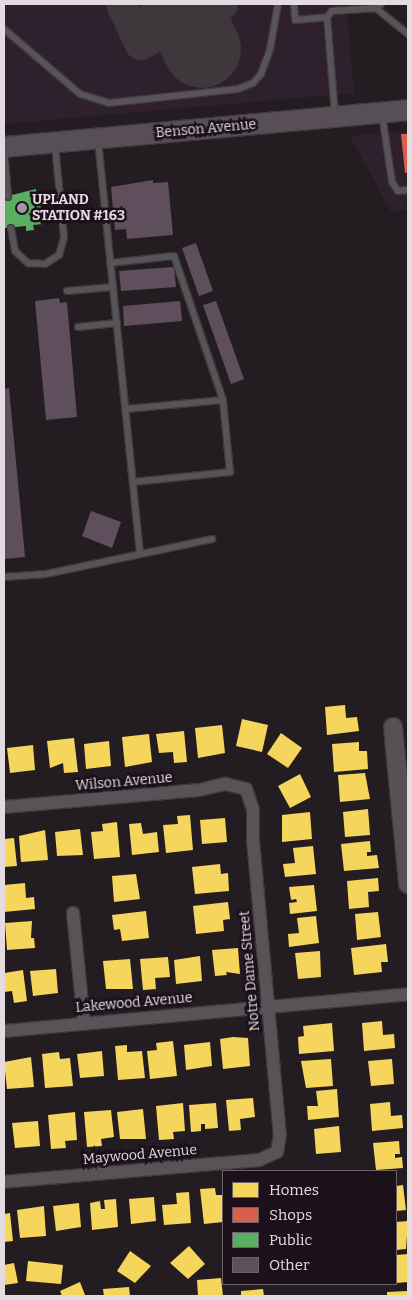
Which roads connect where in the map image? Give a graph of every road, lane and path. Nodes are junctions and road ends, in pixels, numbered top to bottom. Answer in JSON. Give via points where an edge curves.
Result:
{"nodes":[{"id":1,"x":278,"y":4,"type":"edge"},
{"id":2,"x":294,"y":4,"type":"edge"},
{"id":3,"x":380,"y":6,"type":"edge"},
{"id":4,"x":327,"y":17,"type":"junction"},
{"id":5,"x":4,"y":29,"type":"edge"},
{"id":6,"x":408,"y":34,"type":"edge"},
{"id":7,"x":408,"y":110,"type":"edge"},
{"id":8,"x":382,"y":113,"type":"junction"},
{"id":9,"x":335,"y":117,"type":"junction"},
{"id":10,"x":98,"y":139,"type":"junction"},
{"id":11,"x":55,"y":142,"type":"junction"},
{"id":12,"x":4,"y":147,"type":"edge"},
{"id":13,"x":408,"y":190,"type":"edge"},
{"id":14,"x":8,"y":196,"type":"dead end"},
{"id":15,"x":11,"y":228,"type":"dead end"},
{"id":16,"x":110,"y":263,"type":"junction"},
{"id":17,"x":113,"y":287,"type":"junction"},
{"id":18,"x":67,"y":291,"type":"dead end"},
{"id":19,"x":117,"y":323,"type":"junction"},
{"id":20,"x":78,"y":327,"type":"dead end"},
{"id":21,"x":223,"y":400,"type":"junction"},
{"id":22,"x":126,"y":409,"type":"junction"},
{"id":23,"x":133,"y":482,"type":"junction"},
{"id":24,"x":212,"y":539,"type":"dead end"},
{"id":25,"x":140,"y":554,"type":"junction"},
{"id":26,"x":4,"y":577,"type":"edge"},
{"id":27,"x":393,"y":727,"type":"dead end"},
{"id":28,"x":246,"y":789,"type":"joint"},
{"id":29,"x":4,"y":808,"type":"edge"},
{"id":30,"x":408,"y":878,"type":"edge"},
{"id":31,"x":408,"y":884,"type":"edge"},
{"id":32,"x":73,"y":913,"type":"dead end"},
{"id":33,"x":408,"y":994,"type":"edge"},
{"id":34,"x":268,"y":1006,"type":"junction"},
{"id":35,"x":84,"y":1023,"type":"junction"},
{"id":36,"x":4,"y":1031,"type":"edge"},
{"id":37,"x":277,"y":1152,"type":"joint"},
{"id":38,"x":4,"y":1182,"type":"edge"}],
"edges":[{"from":1,"to":5,"type":"lane","via":[[270,49],[261,74],[253,83],[238,89],[109,103],[80,94]]},
{"from":2,"to":4,"type":"lane","via":[[295,20]]},
{"from":3,"to":4,"type":"lane","via":[[332,11]]},
{"from":3,"to":6,"type":"lane"},
{"from":4,"to":9,"type":"lane"},
{"from":7,"to":8,"type":"main road","name":"Benson Avenue"},
{"from":8,"to":9,"type":"main road","name":"Benson Avenue"},
{"from":8,"to":13,"type":"lane","via":[[392,182],[398,191]]},
{"from":9,"to":10,"type":"main road","name":"Benson Avenue"},
{"from":10,"to":11,"type":"main road","name":"Benson Avenue"},
{"from":10,"to":16,"type":"lane"},
{"from":11,"to":12,"type":"main road","name":"Benson Avenue"},
{"from":11,"to":15,"type":"lane","via":[[64,238],[59,254],[45,264],[28,263],[15,251]]},
{"from":12,"to":14,"type":"lane"},
{"from":16,"to":17,"type":"lane"},
{"from":16,"to":21,"type":"lane","via":[[174,256]]},
{"from":17,"to":18,"type":"lane"},
{"from":17,"to":19,"type":"lane"},
{"from":19,"to":20,"type":"lane"},
{"from":19,"to":22,"type":"lane"},
{"from":21,"to":22,"type":"lane"},
{"from":21,"to":23,"type":"lane","via":[[230,472]]},
{"from":22,"to":23,"type":"lane"},
{"from":23,"to":25,"type":"lane"},
{"from":24,"to":25,"type":"lane"},
{"from":25,"to":26,"type":"lane","via":[[46,574]]},
{"from":27,"to":30,"type":"street"},
{"from":28,"to":29,"type":"street","name":"Wilson Avenue","via":[[226,784],[200,790]]},
{"from":28,"to":34,"type":"street","name":"Notre Dame Street","via":[[253,809]]},
{"from":30,"to":31,"type":"street"},
{"from":32,"to":35,"type":"street"},
{"from":33,"to":34,"type":"street","name":"Lakewood Avenue"},
{"from":34,"to":35,"type":"street","name":"Lakewood Avenue"},
{"from":34,"to":37,"type":"street","name":"Notre Dame Street","via":[[280,1134]]},
{"from":35,"to":36,"type":"street","name":"Lakewood Avenue"},
{"from":37,"to":38,"type":"street","name":"Maywood Avenue","via":[[259,1160]]}]}
